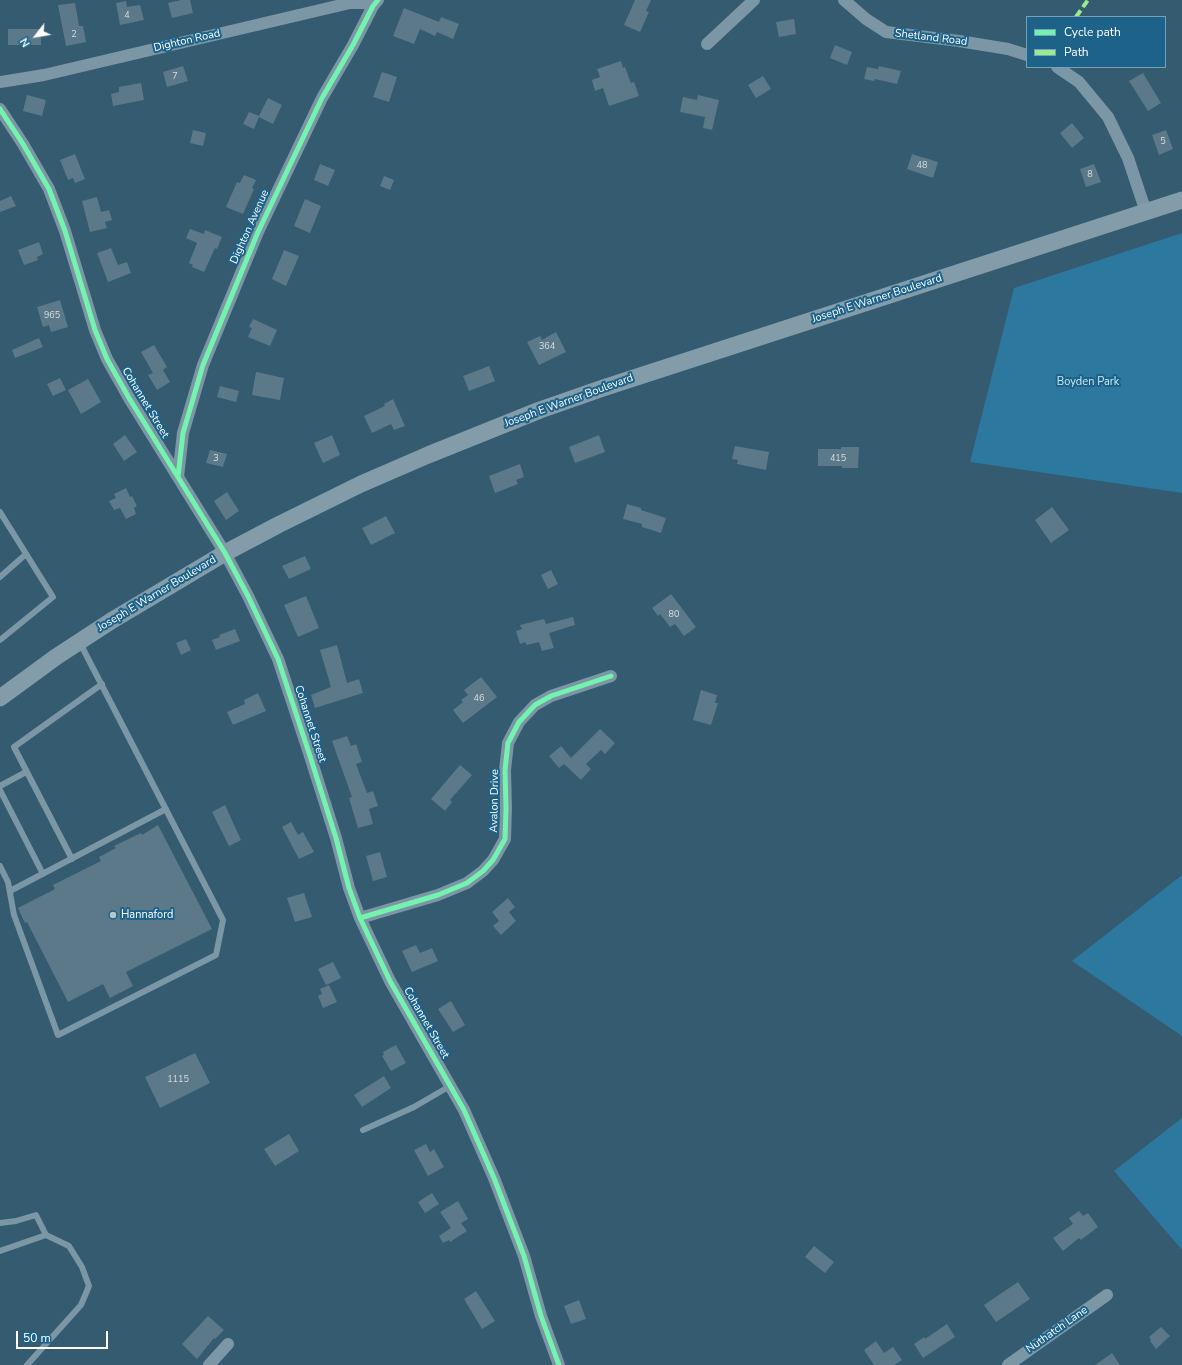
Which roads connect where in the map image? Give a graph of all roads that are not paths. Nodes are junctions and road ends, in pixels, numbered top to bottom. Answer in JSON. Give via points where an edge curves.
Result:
{"nodes":[{"id":1,"x":754,"y":0,"type":"edge"},
{"id":2,"x":844,"y":0,"type":"edge"},
{"id":3,"x":376,"y":3,"type":"edge"},
{"id":4,"x":707,"y":44,"type":"dead end"},
{"id":5,"x":1026,"y":55,"type":"edge"},
{"id":6,"x":1058,"y":68,"type":"edge"},
{"id":7,"x":0,"y":82,"type":"edge"},
{"id":8,"x":0,"y":109,"type":"edge"},
{"id":9,"x":1182,"y":200,"type":"edge"},
{"id":10,"x":1146,"y":212,"type":"junction"},
{"id":11,"x":178,"y":477,"type":"junction"},
{"id":12,"x":0,"y":512,"type":"edge"},
{"id":13,"x":225,"y":553,"type":"junction"},
{"id":14,"x":26,"y":554,"type":"junction"},
{"id":15,"x":0,"y":577,"type":"edge"},
{"id":16,"x":0,"y":640,"type":"edge"},
{"id":17,"x":80,"y":642,"type":"junction"},
{"id":18,"x":611,"y":676,"type":"dead end"},
{"id":19,"x":102,"y":684,"type":"junction"},
{"id":20,"x":0,"y":698,"type":"edge"},
{"id":21,"x":26,"y":772,"type":"junction"},
{"id":22,"x":0,"y":786,"type":"edge"},
{"id":23,"x":0,"y":790,"type":"edge"},
{"id":24,"x":166,"y":809,"type":"junction"},
{"id":25,"x":72,"y":859,"type":"junction"},
{"id":26,"x":0,"y":866,"type":"edge"},
{"id":27,"x":43,"y":874,"type":"junction"},
{"id":28,"x":10,"y":891,"type":"junction"},
{"id":29,"x":360,"y":918,"type":"junction"},
{"id":30,"x":450,"y":1086,"type":"junction"},
{"id":31,"x":363,"y":1130,"type":"dead end"},
{"id":32,"x":0,"y":1223,"type":"edge"},
{"id":33,"x":46,"y":1235,"type":"junction"},
{"id":34,"x":0,"y":1251,"type":"edge"},
{"id":35,"x":1107,"y":1295,"type":"dead end"},
{"id":36,"x":228,"y":1344,"type":"dead end"},
{"id":37,"x":27,"y":1365,"type":"edge"},
{"id":38,"x":209,"y":1365,"type":"edge"},
{"id":39,"x":560,"y":1365,"type":"edge"},
{"id":40,"x":1008,"y":1365,"type":"edge"}],
"edges":[{"from":1,"to":4,"type":"street"},
{"from":2,"to":5,"type":"street","name":"Shetland Road","via":[[886,32],[1008,49]]},
{"from":3,"to":7,"type":"street","name":"Dighton Road","via":[[350,2],[44,75]]},
{"from":3,"to":11,"type":"street","name":"Dighton Avenue","via":[[322,98],[258,232],[214,337],[182,433]]},
{"from":6,"to":10,"type":"street","via":[[1079,82],[1108,117],[1128,158]]},
{"from":8,"to":11,"type":"street","name":"Cohannet Street","via":[[49,189],[65,231],[94,330],[107,359]]},
{"from":9,"to":10,"type":"main road","name":"Joseph E Warner Boulevard"},
{"from":10,"to":13,"type":"main road","name":"Joseph E Warner Boulevard","via":[[540,410],[362,484],[278,524]]},
{"from":11,"to":13,"type":"street","name":"Cohannet Street"},
{"from":12,"to":14,"type":"lane"},
{"from":13,"to":17,"type":"main road","name":"Joseph E Warner Boulevard","via":[[164,588]]},
{"from":13,"to":29,"type":"street","name":"Cohannet Street","via":[[278,658]]},
{"from":14,"to":15,"type":"lane"},
{"from":14,"to":16,"type":"lane","via":[[53,597]]},
{"from":17,"to":19,"type":"lane"},
{"from":17,"to":20,"type":"main road","name":"Joseph E Warner Boulevard"},
{"from":18,"to":29,"type":"street","name":"Avalon Drive","via":[[551,696],[519,722],[508,743],[505,770],[505,839],[493,860],[483,871],[467,882],[438,895]]},
{"from":19,"to":21,"type":"lane","via":[[14,747]]},
{"from":19,"to":24,"type":"lane"},
{"from":21,"to":22,"type":"lane"},
{"from":21,"to":25,"type":"lane"},
{"from":23,"to":27,"type":"lane"},
{"from":24,"to":25,"type":"lane"},
{"from":24,"to":28,"type":"lane","via":[[223,920],[216,955],[58,1035],[14,916]]},
{"from":25,"to":27,"type":"lane"},
{"from":26,"to":28,"type":"lane"},
{"from":27,"to":28,"type":"lane"},
{"from":29,"to":30,"type":"street","name":"Cohannet Street","via":[[390,981]]},
{"from":30,"to":31,"type":"lane","via":[[414,1107]]},
{"from":30,"to":39,"type":"street","name":"Cohannet Street","via":[[464,1110],[494,1178],[524,1256]]},
{"from":32,"to":33,"type":"lane","via":[[36,1215]]},
{"from":33,"to":34,"type":"lane"},
{"from":33,"to":37,"type":"lane","via":[[69,1246],[82,1267],[89,1286],[81,1305]]},
{"from":35,"to":40,"type":"street","name":"Nuthatch Lane"},
{"from":36,"to":38,"type":"street"}]}
